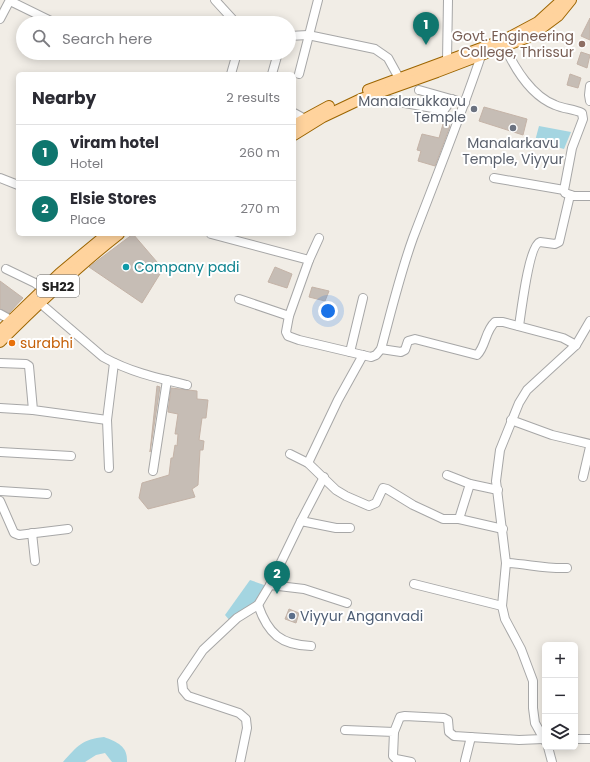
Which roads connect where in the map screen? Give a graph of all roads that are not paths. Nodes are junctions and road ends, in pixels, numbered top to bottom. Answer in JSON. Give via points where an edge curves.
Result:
{"nodes":[{"id":1,"x":10,"y":0,"type":"edge"},
{"id":2,"x":215,"y":0,"type":"edge"},
{"id":3,"x":318,"y":0,"type":"edge"},
{"id":4,"x":448,"y":0,"type":"edge"},
{"id":5,"x":562,"y":0,"type":"edge"},
{"id":6,"x":571,"y":0,"type":"edge"},
{"id":7,"x":41,"y":16,"type":"edge"},
{"id":8,"x":230,"y":16,"type":"edge"},
{"id":9,"x":0,"y":19,"type":"edge"},
{"id":10,"x":308,"y":35,"type":"junction"},
{"id":11,"x":296,"y":36,"type":"edge"},
{"id":12,"x":505,"y":47,"type":"junction"},
{"id":13,"x":491,"y":48,"type":"junction"},
{"id":14,"x":481,"y":56,"type":"junction"},
{"id":15,"x":235,"y":60,"type":"edge"},
{"id":16,"x":276,"y":60,"type":"edge"},
{"id":17,"x":447,"y":61,"type":"junction"},
{"id":18,"x":232,"y":72,"type":"edge"},
{"id":19,"x":273,"y":72,"type":"edge"},
{"id":20,"x":299,"y":74,"type":"dead end"},
{"id":21,"x":399,"y":78,"type":"junction"},
{"id":22,"x":590,"y":86,"type":"edge"},
{"id":23,"x":419,"y":90,"type":"dead end"},
{"id":24,"x":452,"y":99,"type":"junction"},
{"id":25,"x":388,"y":100,"type":"dead end"},
{"id":26,"x":590,"y":101,"type":"edge"},
{"id":27,"x":465,"y":103,"type":"junction"},
{"id":28,"x":296,"y":113,"type":"edge"},
{"id":29,"x":305,"y":119,"type":"junction"},
{"id":30,"x":296,"y":124,"type":"edge"},
{"id":31,"x":296,"y":134,"type":"edge"},
{"id":32,"x":494,"y":178,"type":"dead end"},
{"id":33,"x":0,"y":179,"type":"edge"},
{"id":34,"x":16,"y":184,"type":"edge"},
{"id":35,"x":567,"y":192,"type":"junction"},
{"id":36,"x":590,"y":196,"type":"edge"},
{"id":37,"x":105,"y":236,"type":"edge"},
{"id":38,"x":116,"y":236,"type":"edge"},
{"id":39,"x":219,"y":236,"type":"edge"},
{"id":40,"x":319,"y":238,"type":"dead end"},
{"id":41,"x":309,"y":260,"type":"junction"},
{"id":42,"x":6,"y":269,"type":"dead end"},
{"id":43,"x":43,"y":289,"type":"junction"},
{"id":44,"x":363,"y":298,"type":"dead end"},
{"id":45,"x":239,"y":299,"type":"dead end"},
{"id":46,"x":40,"y":303,"type":"junction"},
{"id":47,"x":0,"y":314,"type":"edge"},
{"id":48,"x":289,"y":316,"type":"junction"},
{"id":49,"x":12,"y":320,"type":"junction"},
{"id":50,"x":590,"y":321,"type":"edge"},
{"id":51,"x":519,"y":326,"type":"junction"},
{"id":52,"x":0,"y":331,"type":"edge"},
{"id":53,"x":587,"y":334,"type":"edge"},
{"id":54,"x":0,"y":342,"type":"edge"},
{"id":55,"x":576,"y":345,"type":"junction"},
{"id":56,"x":381,"y":349,"type":"junction"},
{"id":57,"x":350,"y":352,"type":"junction"},
{"id":58,"x":363,"y":355,"type":"junction"},
{"id":59,"x":0,"y":363,"type":"edge"},
{"id":60,"x":114,"y":363,"type":"junction"},
{"id":61,"x":167,"y":380,"type":"junction"},
{"id":62,"x":187,"y":385,"type":"dead end"},
{"id":63,"x":0,"y":408,"type":"edge"},
{"id":64,"x":33,"y":410,"type":"junction"},
{"id":65,"x":108,"y":420,"type":"junction"},
{"id":66,"x":511,"y":420,"type":"junction"},
{"id":67,"x":590,"y":446,"type":"edge"},
{"id":68,"x":0,"y":452,"type":"edge"},
{"id":69,"x":290,"y":454,"type":"dead end"},
{"id":70,"x":71,"y":456,"type":"dead end"},
{"id":71,"x":308,"y":463,"type":"junction"},
{"id":72,"x":110,"y":468,"type":"dead end"},
{"id":73,"x":153,"y":471,"type":"dead end"},
{"id":74,"x":447,"y":475,"type":"dead end"},
{"id":75,"x":324,"y":477,"type":"junction"},
{"id":76,"x":582,"y":477,"type":"dead end"},
{"id":77,"x":470,"y":484,"type":"junction"},
{"id":78,"x":498,"y":490,"type":"junction"},
{"id":79,"x":0,"y":491,"type":"edge"},
{"id":80,"x":47,"y":494,"type":"dead end"},
{"id":81,"x":0,"y":501,"type":"edge"},
{"id":82,"x":459,"y":519,"type":"junction"},
{"id":83,"x":302,"y":521,"type":"junction"},
{"id":84,"x":350,"y":528,"type":"dead end"},
{"id":85,"x":68,"y":529,"type":"dead end"},
{"id":86,"x":503,"y":529,"type":"junction"},
{"id":87,"x":32,"y":533,"type":"junction"},
{"id":88,"x":35,"y":561,"type":"dead end"},
{"id":89,"x":506,"y":563,"type":"junction"},
{"id":90,"x":567,"y":568,"type":"dead end"},
{"id":91,"x":414,"y":584,"type":"dead end"},
{"id":92,"x":270,"y":585,"type":"junction"},
{"id":93,"x":347,"y":603,"type":"dead end"},
{"id":94,"x":258,"y":605,"type":"junction"},
{"id":95,"x":502,"y":606,"type":"junction"},
{"id":96,"x":311,"y":646,"type":"dead end"},
{"id":97,"x":345,"y":730,"type":"dead end"},
{"id":98,"x":394,"y":732,"type":"junction"},
{"id":99,"x":542,"y":736,"type":"edge"},
{"id":100,"x":470,"y":737,"type":"junction"},
{"id":101,"x":578,"y":739,"type":"edge"},
{"id":102,"x":590,"y":739,"type":"edge"},
{"id":103,"x":542,"y":740,"type":"edge"},
{"id":104,"x":549,"y":750,"type":"edge"},
{"id":105,"x":465,"y":761,"type":"dead end"},
{"id":106,"x":240,"y":762,"type":"edge"},
{"id":107,"x":411,"y":762,"type":"edge"},
{"id":108,"x":552,"y":762,"type":"edge"}],
"edges":[{"from":1,"to":7,"type":"street"},
{"from":1,"to":9,"type":"street"},
{"from":2,"to":8,"type":"street"},
{"from":3,"to":10,"type":"street"},
{"from":4,"to":17,"type":"street"},
{"from":5,"to":13,"type":"main road","via":[[538,22]]},
{"from":6,"to":12,"type":"main road","via":[[558,16],[543,28]]},
{"from":10,"to":11,"type":"street"},
{"from":10,"to":20,"type":"street"},
{"from":10,"to":21,"type":"street","via":[[375,49],[388,58]]},
{"from":12,"to":13,"type":"main road"},
{"from":12,"to":35,"type":"street","via":[[530,86],[543,98],[583,115],[572,148]]},
{"from":13,"to":14,"type":"main road"},
{"from":13,"to":17,"type":"main road"},
{"from":14,"to":27,"type":"street"},
{"from":14,"to":31,"type":"main road","via":[[361,99],[323,117]]},
{"from":15,"to":18,"type":"street"},
{"from":16,"to":19,"type":"street"},
{"from":17,"to":21,"type":"main road"},
{"from":21,"to":29,"type":"main road","via":[[338,102]]},
{"from":22,"to":26,"type":"street"},
{"from":23,"to":24,"type":"street"},
{"from":24,"to":25,"type":"street","via":[[444,110]]},
{"from":24,"to":27,"type":"street"},
{"from":27,"to":56,"type":"street","via":[[411,245]]},
{"from":28,"to":29,"type":"street"},
{"from":29,"to":30,"type":"main road"},
{"from":32,"to":35,"type":"street"},
{"from":33,"to":34,"type":"street"},
{"from":35,"to":36,"type":"street"},
{"from":35,"to":51,"type":"street","via":[[559,242],[540,242],[535,247]]},
{"from":37,"to":43,"type":"main road","number":"SH22"},
{"from":38,"to":46,"type":"main road","number":"SH22"},
{"from":39,"to":41,"type":"street"},
{"from":40,"to":41,"type":"street"},
{"from":41,"to":48,"type":"street"},
{"from":42,"to":43,"type":"street"},
{"from":43,"to":49,"type":"main road","number":"SH22"},
{"from":44,"to":57,"type":"street"},
{"from":45,"to":48,"type":"street"},
{"from":46,"to":54,"type":"main road","number":"SH22"},
{"from":46,"to":60,"type":"street","via":[[103,357]]},
{"from":47,"to":49,"type":"street"},
{"from":48,"to":57,"type":"street","via":[[285,327],[288,336]]},
{"from":49,"to":52,"type":"main road","number":"SH22"},
{"from":50,"to":53,"type":"street"},
{"from":51,"to":55,"type":"street","via":[[562,338]]},
{"from":51,"to":56,"type":"street","via":[[495,322],[490,326],[481,351],[477,355],[415,338],[410,339],[405,350],[401,352]]},
{"from":53,"to":55,"type":"street"},
{"from":55,"to":66,"type":"street","via":[[527,390]]},
{"from":56,"to":58,"type":"street","via":[[371,357]]},
{"from":57,"to":58,"type":"street"},
{"from":58,"to":71,"type":"street"},
{"from":59,"to":64,"type":"street","via":[[29,366]]},
{"from":60,"to":61,"type":"street","via":[[142,375]]},
{"from":60,"to":65,"type":"street"},
{"from":61,"to":62,"type":"street"},
{"from":61,"to":73,"type":"street"},
{"from":63,"to":64,"type":"street"},
{"from":64,"to":65,"type":"street"},
{"from":65,"to":72,"type":"street"},
{"from":66,"to":67,"type":"street"},
{"from":66,"to":78,"type":"street","via":[[500,450],[496,481]]},
{"from":67,"to":76,"type":"street"},
{"from":68,"to":70,"type":"street"},
{"from":69,"to":71,"type":"street"},
{"from":71,"to":75,"type":"street"},
{"from":74,"to":77,"type":"street"},
{"from":75,"to":82,"type":"street","via":[[336,490],[369,506],[374,506],[380,491],[386,488],[413,505],[443,519]]},
{"from":75,"to":83,"type":"street"},
{"from":77,"to":78,"type":"street"},
{"from":77,"to":82,"type":"street"},
{"from":78,"to":86,"type":"street"},
{"from":79,"to":80,"type":"street"},
{"from":81,"to":87,"type":"street","via":[[14,533]]},
{"from":82,"to":86,"type":"street"},
{"from":83,"to":84,"type":"street","via":[[336,528]]},
{"from":83,"to":92,"type":"street"},
{"from":85,"to":87,"type":"street"},
{"from":86,"to":89,"type":"street"},
{"from":87,"to":88,"type":"street"},
{"from":89,"to":90,"type":"street","via":[[551,569]]},
{"from":89,"to":95,"type":"street"},
{"from":91,"to":95,"type":"street"},
{"from":92,"to":93,"type":"street","via":[[304,589]]},
{"from":92,"to":94,"type":"street"},
{"from":94,"to":96,"type":"street","via":[[264,623],[277,638],[296,645]]},
{"from":94,"to":106,"type":"street","via":[[237,618],[203,650],[182,681],[182,690],[188,696],[239,713],[246,719]]},
{"from":95,"to":99,"type":"street","via":[[505,619],[521,649],[533,681],[535,723]]},
{"from":97,"to":98,"type":"street"},
{"from":98,"to":100,"type":"street","via":[[400,717],[444,718],[448,720],[450,734]]},
{"from":98,"to":107,"type":"street","via":[[393,756]]},
{"from":100,"to":103,"type":"street"},
{"from":100,"to":105,"type":"street"},
{"from":101,"to":102,"type":"street"},
{"from":104,"to":108,"type":"street"}]}
